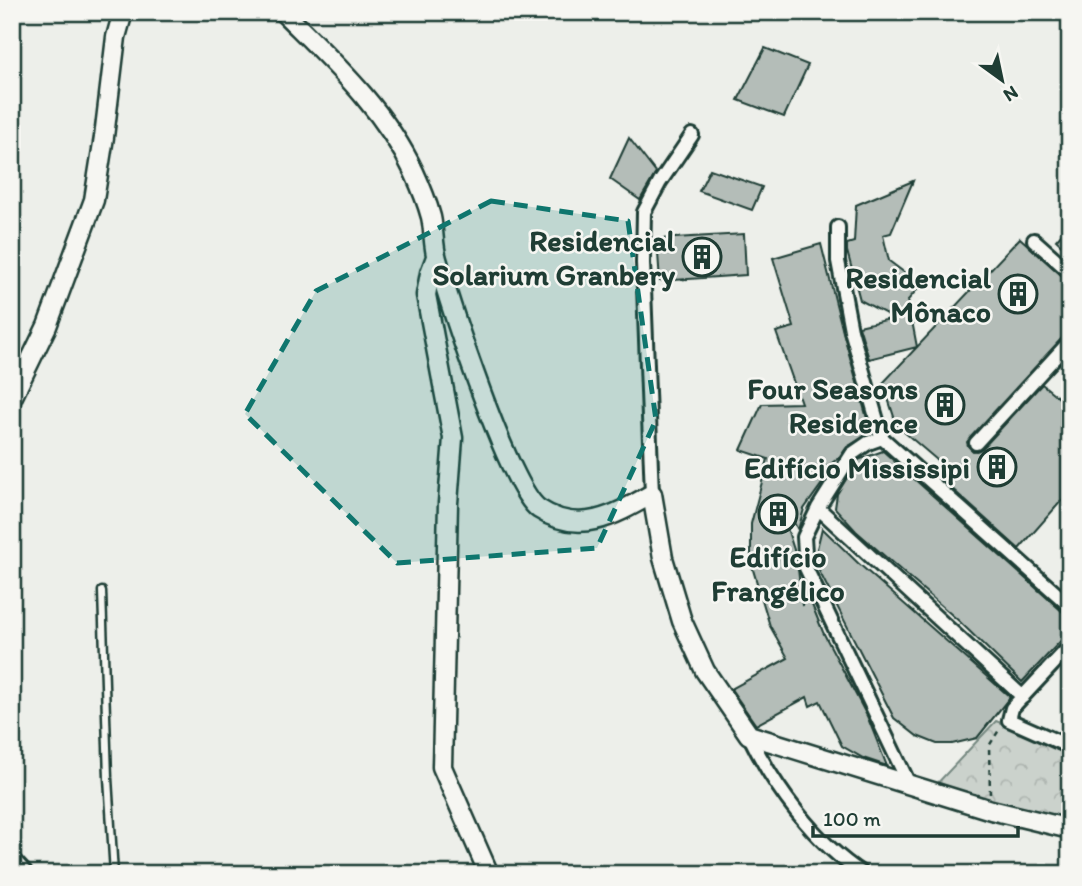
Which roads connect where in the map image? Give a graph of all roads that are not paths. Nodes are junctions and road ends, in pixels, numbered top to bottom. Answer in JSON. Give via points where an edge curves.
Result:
{"nodes":[{"id":1,"x":123,"y":12,"type":"edge"},
{"id":2,"x":283,"y":12,"type":"edge"},
{"id":3,"x":692,"y":135,"type":"dead end"},
{"id":4,"x":838,"y":227,"type":"dead end"},
{"id":5,"x":1034,"y":240,"type":"dead end"},
{"id":6,"x":436,"y":257,"type":"junction"},
{"id":7,"x":1070,"y":272,"type":"edge"},
{"id":8,"x":1070,"y":341,"type":"edge"},
{"id":9,"x":12,"y":398,"type":"edge"},
{"id":10,"x":882,"y":438,"type":"junction"},
{"id":11,"x":976,"y":443,"type":"dead end"},
{"id":12,"x":652,"y":494,"type":"junction"},
{"id":13,"x":818,"y":508,"type":"junction"},
{"id":14,"x":102,"y":591,"type":"dead end"},
{"id":15,"x":1070,"y":606,"type":"edge"},
{"id":16,"x":1070,"y":646,"type":"edge"},
{"id":17,"x":1023,"y":696,"type":"junction"},
{"id":18,"x":749,"y":735,"type":"junction"},
{"id":19,"x":1070,"y":747,"type":"edge"},
{"id":20,"x":910,"y":786,"type":"junction"},
{"id":21,"x":1070,"y":829,"type":"edge"},
{"id":22,"x":12,"y":862,"type":"edge"},
{"id":23,"x":23,"y":874,"type":"edge"},
{"id":24,"x":114,"y":874,"type":"edge"},
{"id":25,"x":489,"y":874,"type":"edge"},
{"id":26,"x":863,"y":874,"type":"edge"}],
"edges":[{"from":1,"to":9,"type":"street","via":[[94,200],[47,326]]},
{"from":2,"to":6,"type":"street","via":[[355,84],[391,129],[430,216]]},
{"from":3,"to":12,"type":"street","via":[[644,212]]},
{"from":4,"to":10,"type":"street","via":[[838,261],[851,330]]},
{"from":5,"to":7,"type":"street"},
{"from":6,"to":12,"type":"street","via":[[503,448],[537,508],[567,521],[594,521]]},
{"from":6,"to":25,"type":"street","via":[[426,295],[453,438],[442,767]]},
{"from":8,"to":11,"type":"street"},
{"from":10,"to":13,"type":"street","via":[[852,454]]},
{"from":10,"to":15,"type":"street"},
{"from":12,"to":18,"type":"street","via":[[663,558],[682,621],[705,671]]},
{"from":13,"to":17,"type":"street"},
{"from":13,"to":20,"type":"street","via":[[804,537],[806,568]]},
{"from":14,"to":24,"type":"lane"},
{"from":16,"to":17,"type":"street"},
{"from":17,"to":19,"type":"street","via":[[1009,720]]},
{"from":18,"to":20,"type":"street"},
{"from":18,"to":26,"type":"street","via":[[799,813],[841,859]]},
{"from":20,"to":21,"type":"street"},
{"from":22,"to":23,"type":"street"}]}
